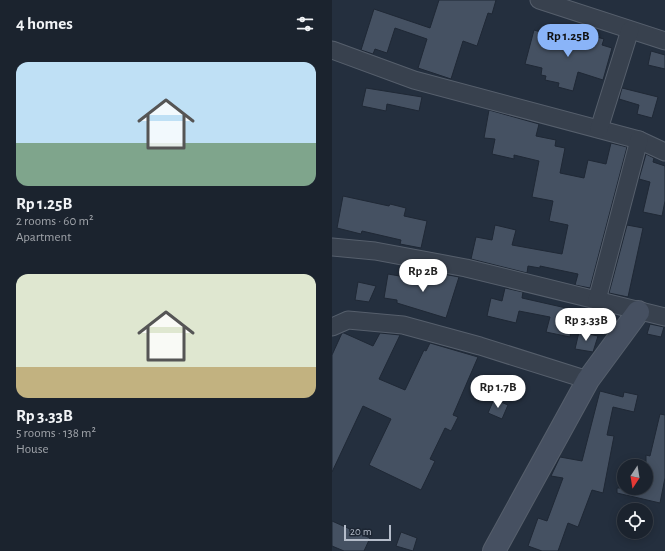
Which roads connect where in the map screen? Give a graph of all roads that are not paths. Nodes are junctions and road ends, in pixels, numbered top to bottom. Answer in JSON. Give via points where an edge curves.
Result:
{"nodes":[{"id":1,"x":539,"y":0,"type":"edge"},
{"id":2,"x":630,"y":30,"type":"junction"},
{"id":3,"x":665,"y":41,"type":"edge"},
{"id":4,"x":332,"y":50,"type":"edge"},
{"id":5,"x":599,"y":129,"type":"junction"},
{"id":6,"x":638,"y":140,"type":"junction"},
{"id":7,"x":665,"y":152,"type":"edge"},
{"id":8,"x":332,"y":247,"type":"edge"},
{"id":9,"x":597,"y":300,"type":"junction"},
{"id":10,"x":638,"y":312,"type":"junction"},
{"id":11,"x":665,"y":317,"type":"edge"},
{"id":12,"x":332,"y":327,"type":"edge"},
{"id":13,"x":588,"y":380,"type":"junction"},
{"id":14,"x":494,"y":551,"type":"edge"}],
"edges":[{"from":1,"to":2,"type":"street"},
{"from":2,"to":3,"type":"street"},
{"from":2,"to":5,"type":"street"},
{"from":4,"to":5,"type":"street","via":[[414,80]]},
{"from":5,"to":6,"type":"street"},
{"from":6,"to":7,"type":"street"},
{"from":6,"to":9,"type":"street"},
{"from":8,"to":9,"type":"street","via":[[375,251],[466,268]]},
{"from":9,"to":10,"type":"street"},
{"from":10,"to":11,"type":"street"},
{"from":10,"to":13,"type":"street"},
{"from":12,"to":13,"type":"street","via":[[348,320],[403,325]]},
{"from":13,"to":14,"type":"street"}]}
